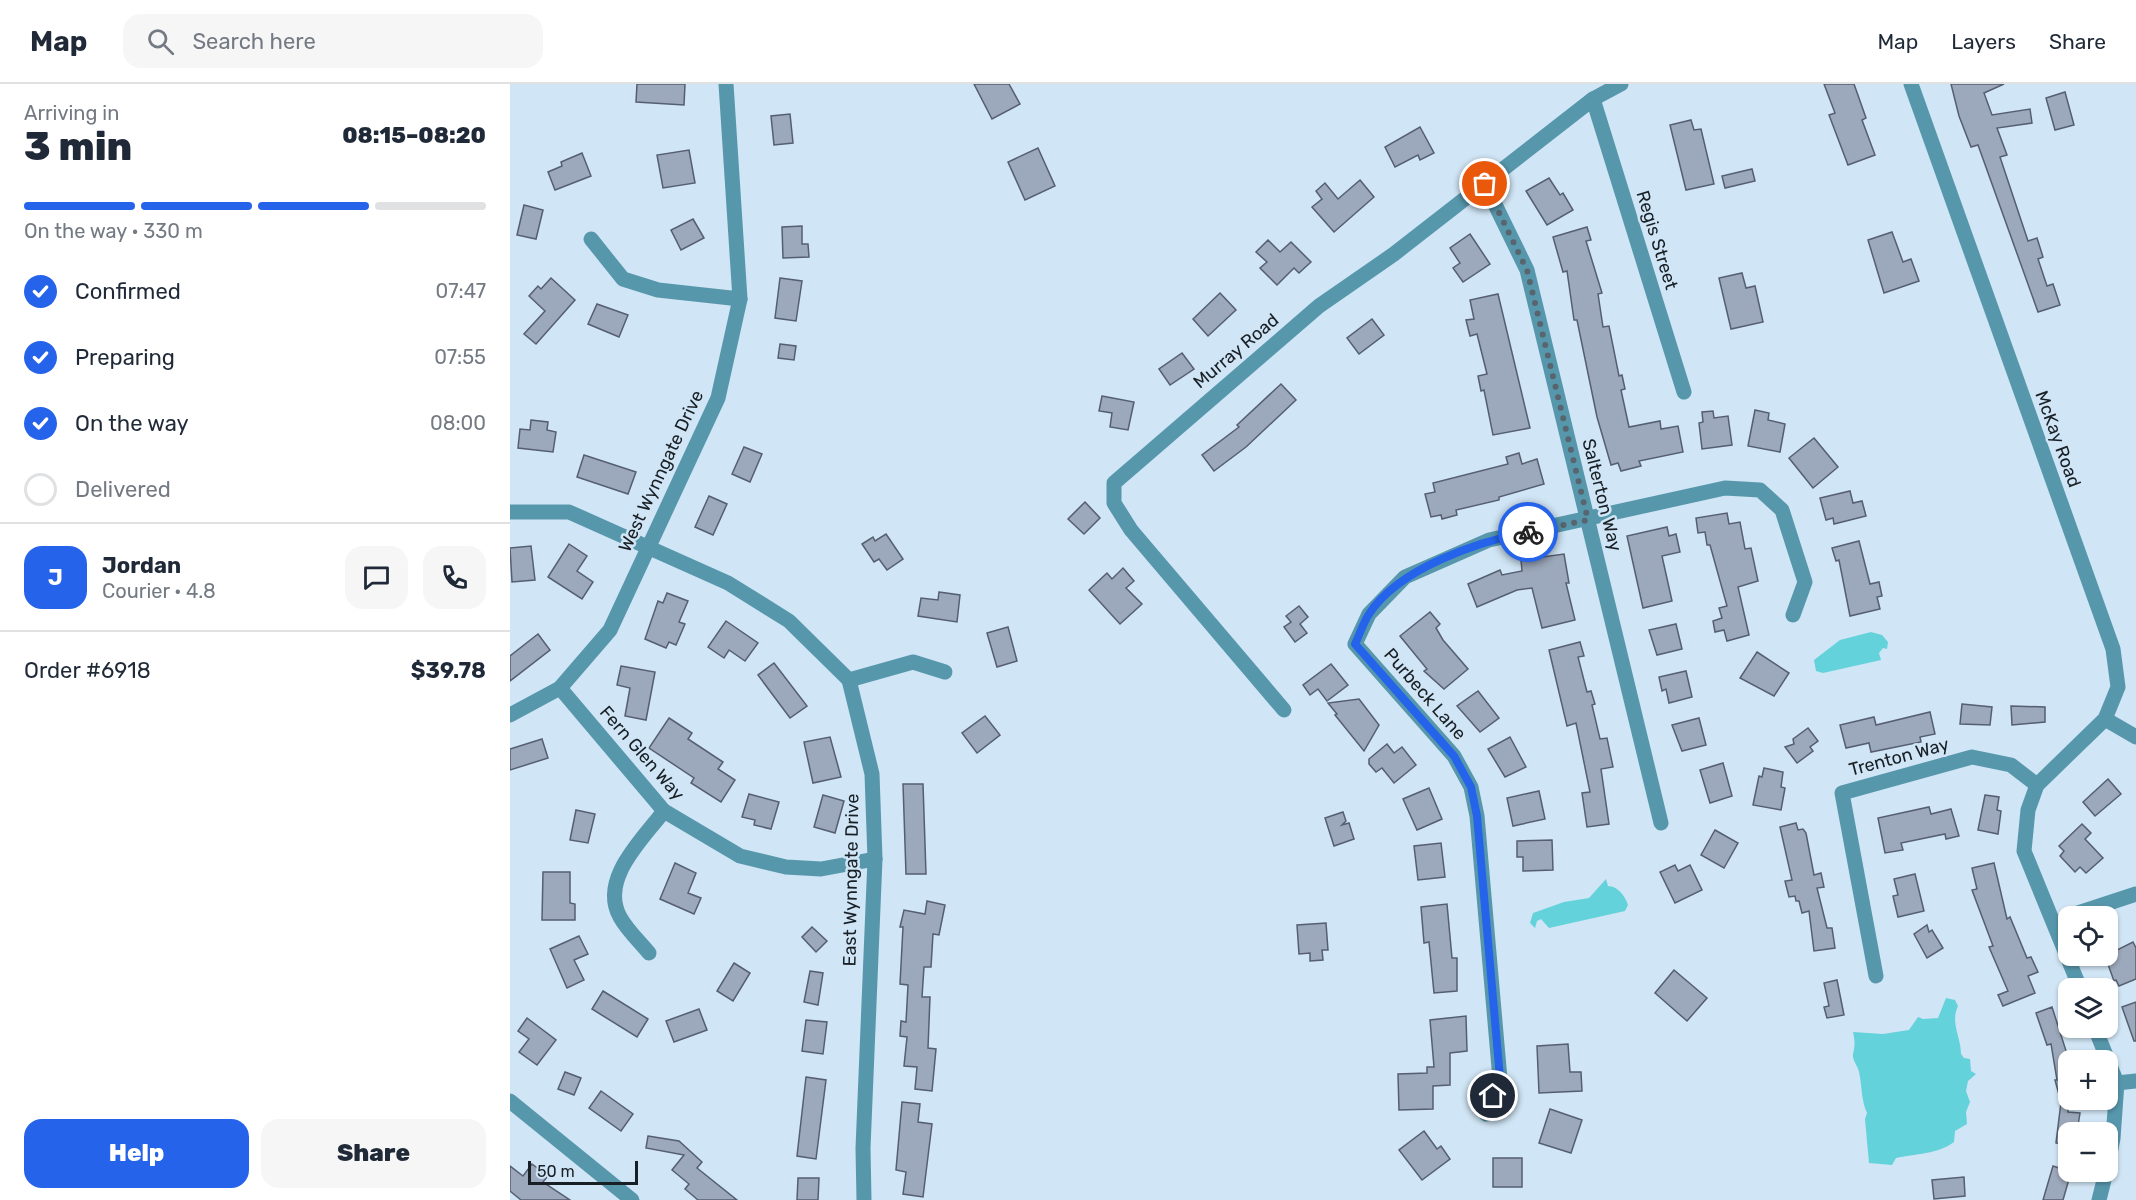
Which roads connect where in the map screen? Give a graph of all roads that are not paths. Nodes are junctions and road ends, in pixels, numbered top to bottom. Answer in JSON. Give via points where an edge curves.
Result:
{"nodes":[{"id":1,"x":726,"y":84,"type":"edge"},
{"id":2,"x":1621,"y":84,"type":"edge"},
{"id":3,"x":1911,"y":84,"type":"edge"},
{"id":4,"x":1593,"y":99,"type":"junction"},
{"id":5,"x":1485,"y":184,"type":"junction"},
{"id":6,"x":591,"y":239,"type":"dead end"},
{"id":7,"x":740,"y":299,"type":"junction"},
{"id":8,"x":1684,"y":392,"type":"dead end"},
{"id":9,"x":510,"y":512,"type":"edge"},
{"id":10,"x":1588,"y":520,"type":"junction"},
{"id":11,"x":648,"y":548,"type":"junction"},
{"id":12,"x":1793,"y":615,"type":"dead end"},
{"id":13,"x":945,"y":672,"type":"dead end"},
{"id":14,"x":849,"y":680,"type":"junction"},
{"id":15,"x":560,"y":688,"type":"junction"},
{"id":16,"x":1284,"y":710,"type":"dead end"},
{"id":17,"x":510,"y":715,"type":"edge"},
{"id":18,"x":2105,"y":719,"type":"junction"},
{"id":19,"x":2136,"y":737,"type":"edge"},
{"id":20,"x":2037,"y":785,"type":"junction"},
{"id":21,"x":664,"y":812,"type":"junction"},
{"id":22,"x":1661,"y":823,"type":"dead end"},
{"id":23,"x":874,"y":859,"type":"junction"},
{"id":24,"x":2136,"y":894,"type":"edge"},
{"id":25,"x":2100,"y":906,"type":"edge"},
{"id":26,"x":2058,"y":908,"type":"edge"},
{"id":27,"x":649,"y":953,"type":"dead end"},
{"id":28,"x":1876,"y":976,"type":"dead end"},
{"id":29,"x":2136,"y":1081,"type":"edge"},
{"id":30,"x":2118,"y":1083,"type":"edge"},
{"id":31,"x":510,"y":1101,"type":"edge"},
{"id":32,"x":1486,"y":1114,"type":"dead end"},
{"id":33,"x":2104,"y":1182,"type":"edge"},
{"id":34,"x":632,"y":1200,"type":"edge"},
{"id":35,"x":864,"y":1200,"type":"edge"},
{"id":36,"x":2099,"y":1200,"type":"edge"}],
"edges":[{"from":1,"to":7,"type":"street","name":"West Wynngate Drive"},
{"from":2,"to":4,"type":"street","name":"Murray Road"},
{"from":3,"to":18,"type":"street","name":"McKay Road","via":[[2113,649],[2118,687]]},
{"from":4,"to":5,"type":"street","name":"Murray Road"},
{"from":4,"to":8,"type":"street","name":"Regis Street"},
{"from":5,"to":10,"type":"street","name":"Salterton Way","via":[[1527,270]]},
{"from":5,"to":16,"type":"street","name":"Murray Road","via":[[1319,306],[1114,483],[1114,503],[1131,530]]},
{"from":6,"to":7,"type":"street","via":[[623,279],[658,290]]},
{"from":7,"to":11,"type":"street","name":"West Wynngate Drive","via":[[718,398]]},
{"from":9,"to":11,"type":"street","via":[[569,512]]},
{"from":10,"to":12,"type":"street","via":[[1725,488],[1760,490],[1782,510],[1805,582]]},
{"from":10,"to":22,"type":"street","name":"Salterton Way"},
{"from":10,"to":32,"type":"street","name":"Purbeck Lane","via":[[1489,540],[1405,577],[1369,614],[1355,644],[1454,756],[1471,787],[1477,816],[1500,1078]]},
{"from":11,"to":14,"type":"street","via":[[728,583],[789,621]]},
{"from":11,"to":15,"type":"street","name":"West Wynngate Drive","via":[[610,630]]},
{"from":13,"to":14,"type":"street","via":[[913,662]]},
{"from":14,"to":23,"type":"street","name":"East Wynngate Drive","via":[[872,774]]},
{"from":15,"to":17,"type":"street","name":"West Wynngate Drive"},
{"from":15,"to":21,"type":"street","name":"Fern Glen Way"},
{"from":18,"to":19,"type":"street"},
{"from":18,"to":20,"type":"street","name":"McKay Road"},
{"from":20,"to":26,"type":"street","via":[[2028,810],[2024,851]]},
{"from":20,"to":28,"type":"street","name":"Trenton Way","via":[[2011,765],[1972,758],[1842,793]]},
{"from":21,"to":23,"type":"street","name":"Fern Glen Way","via":[[740,856],[786,867],[821,869]]},
{"from":21,"to":27,"type":"street","via":[[617,876],[614,896],[619,916]]},
{"from":23,"to":35,"type":"street","name":"East Wynngate Drive"},
{"from":24,"to":25,"type":"street"},
{"from":29,"to":30,"type":"street"},
{"from":31,"to":34,"type":"street"},
{"from":33,"to":36,"type":"street"}]}
